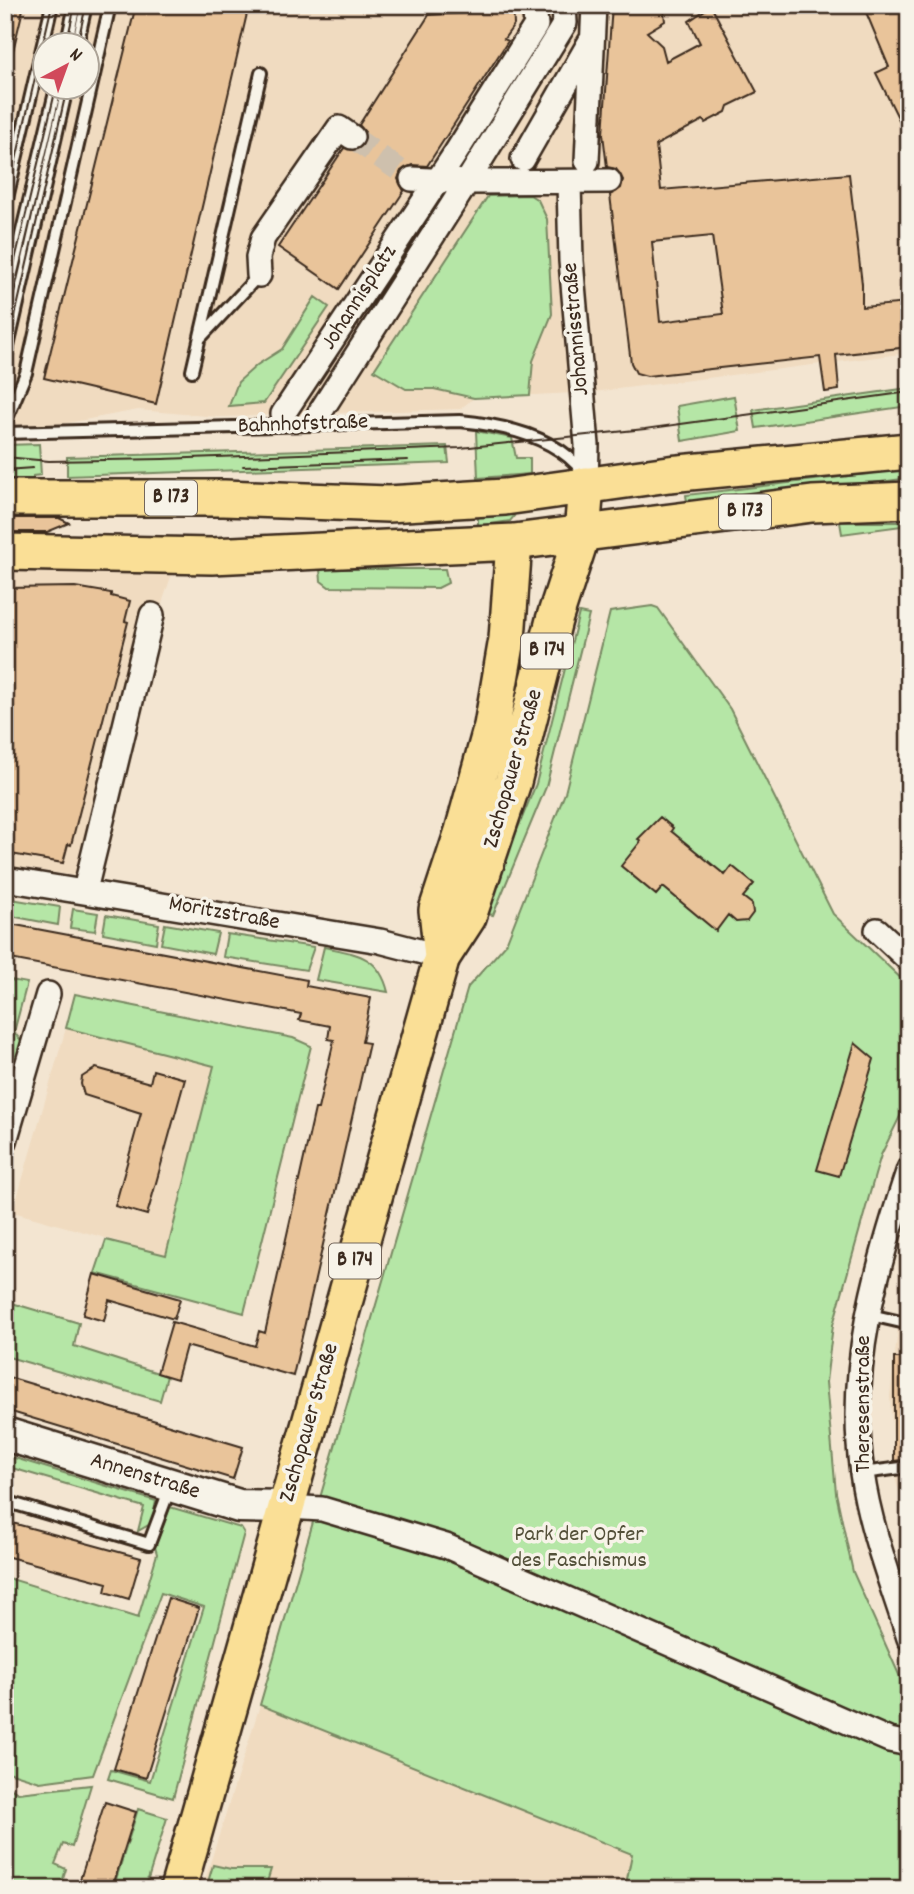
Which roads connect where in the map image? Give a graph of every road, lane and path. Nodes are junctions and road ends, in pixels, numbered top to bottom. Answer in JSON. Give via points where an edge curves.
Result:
{"nodes":[{"id":1,"x":52,"y":5,"type":"edge"},
{"id":2,"x":75,"y":5,"type":"edge"},
{"id":3,"x":86,"y":5,"type":"edge"},
{"id":4,"x":110,"y":5,"type":"edge"},
{"id":5,"x":564,"y":14,"type":"edge"},
{"id":6,"x":535,"y":15,"type":"edge"},
{"id":7,"x":593,"y":22,"type":"edge"},
{"id":8,"x":68,"y":32,"type":"edge"},
{"id":9,"x":80,"y":32,"type":"edge"},
{"id":10,"x":261,"y":73,"type":"dead end"},
{"id":11,"x":53,"y":102,"type":"edge"},
{"id":12,"x":64,"y":102,"type":"edge"},
{"id":13,"x":352,"y":137,"type":"dead end"},
{"id":14,"x":523,"y":159,"type":"dead end"},
{"id":15,"x":587,"y":162,"type":"dead end"},
{"id":16,"x":412,"y":178,"type":"tunnel mouth"},
{"id":17,"x":437,"y":181,"type":"junction"},
{"id":18,"x":608,"y":181,"type":"dead end"},
{"id":19,"x":467,"y":183,"type":"junction"},
{"id":20,"x":569,"y":183,"type":"junction"},
{"id":21,"x":5,"y":207,"type":"edge"},
{"id":22,"x":259,"y":275,"type":"joint"},
{"id":23,"x":5,"y":302,"type":"edge"},
{"id":24,"x":200,"y":338,"type":"junction"},
{"id":25,"x":5,"y":360,"type":"edge"},
{"id":26,"x":192,"y":371,"type":"dead end"},
{"id":27,"x":283,"y":414,"type":"dead end"},
{"id":28,"x":319,"y":414,"type":"dead end"},
{"id":29,"x":5,"y":423,"type":"edge"},
{"id":30,"x":5,"y":433,"type":"edge"},
{"id":31,"x":909,"y":450,"type":"edge"},
{"id":32,"x":585,"y":480,"type":"junction"},
{"id":33,"x":505,"y":497,"type":"junction"},
{"id":34,"x":5,"y":498,"type":"edge"},
{"id":35,"x":909,"y":499,"type":"edge"},
{"id":36,"x":551,"y":513,"type":"junction"},
{"id":37,"x":582,"y":534,"type":"junction"},
{"id":38,"x":514,"y":542,"type":"junction"},
{"id":39,"x":5,"y":552,"type":"edge"},
{"id":40,"x":152,"y":615,"type":"dead end"},
{"id":41,"x":5,"y":879,"type":"edge"},
{"id":42,"x":85,"y":890,"type":"junction"},
{"id":43,"x":877,"y":930,"type":"dead end"},
{"id":44,"x":442,"y":957,"type":"junction"},
{"id":45,"x":909,"y":960,"type":"edge"},
{"id":46,"x":48,"y":994,"type":"dead end"},
{"id":47,"x":5,"y":1140,"type":"edge"},
{"id":48,"x":909,"y":1169,"type":"edge"},
{"id":49,"x":866,"y":1314,"type":"junction"},
{"id":50,"x":901,"y":1322,"type":"dead end"},
{"id":51,"x":5,"y":1434,"type":"edge"},
{"id":52,"x":909,"y":1467,"type":"edge"},
{"id":53,"x":862,"y":1473,"type":"junction"},
{"id":54,"x":171,"y":1485,"type":"junction"},
{"id":55,"x":5,"y":1501,"type":"edge"},
{"id":56,"x":287,"y":1507,"type":"junction"},
{"id":57,"x":907,"y":1624,"type":"edge"},
{"id":58,"x":909,"y":1744,"type":"edge"},
{"id":59,"x":178,"y":1889,"type":"edge"}],
"edges":[{"from":1,"to":21,"type":"lane"},
{"from":2,"to":8,"type":"lane"},
{"from":3,"to":9,"type":"lane"},
{"from":4,"to":29,"type":"lane","via":[[26,373]]},
{"from":5,"to":6,"type":"street","name":"Johannisplatz"},
{"from":5,"to":7,"type":"street","name":"Johannisplatz"},
{"from":5,"to":19,"type":"street","name":"Johannisplatz"},
{"from":6,"to":17,"type":"street","name":"Johannisplatz"},
{"from":7,"to":14,"type":"street"},
{"from":7,"to":15,"type":"street"},
{"from":10,"to":24,"type":"lane"},
{"from":11,"to":23,"type":"lane"},
{"from":12,"to":25,"type":"lane"},
{"from":13,"to":22,"type":"street","via":[[338,128],[270,228],[260,248]]},
{"from":16,"to":17,"type":"street"},
{"from":17,"to":19,"type":"street"},
{"from":17,"to":27,"type":"street","name":"Johannisplatz"},
{"from":18,"to":20,"type":"street"},
{"from":19,"to":20,"type":"street"},
{"from":19,"to":28,"type":"street","name":"Johannisplatz"},
{"from":20,"to":32,"type":"street","name":"Johannisstraße","via":[[587,446]]},
{"from":22,"to":24,"type":"lane"},
{"from":24,"to":26,"type":"lane"},
{"from":30,"to":32,"type":"lane","name":"Bahnhofstraße","via":[[460,421],[507,428],[540,440],[567,456]]},
{"from":31,"to":32,"type":"main road","number":"B 173"},
{"from":32,"to":33,"type":"main road","number":"B 173"},
{"from":32,"to":36,"type":"main road"},
{"from":32,"to":37,"type":"main road","name":"Zschopauer Straße"},
{"from":33,"to":34,"type":"main road","number":"B 173","via":[[388,504]]},
{"from":33,"to":36,"type":"main road"},
{"from":35,"to":37,"type":"main road","number":"B 173","via":[[812,504]]},
{"from":36,"to":37,"type":"main road"},
{"from":36,"to":38,"type":"main road"},
{"from":37,"to":38,"type":"main road","number":"B 173"},
{"from":37,"to":44,"type":"main road","name":"Zschopauer Straße","number":"B 174","via":[[493,845],[468,917]]},
{"from":38,"to":39,"type":"main road","number":"B 173","via":[[212,556]]},
{"from":38,"to":44,"type":"main road","name":"Zschopauer Straße","number":"B 174","via":[[507,639],[492,726],[437,909]]},
{"from":40,"to":42,"type":"street"},
{"from":41,"to":42,"type":"street","name":"Moritzstraße"},
{"from":42,"to":44,"type":"street","name":"Moritzstraße","via":[[380,941]]},
{"from":43,"to":45,"type":"street"},
{"from":44,"to":56,"type":"main road","name":"Zschopauer Straße","number":"B 174"},
{"from":46,"to":47,"type":"street"},
{"from":48,"to":49,"type":"street","name":"Theresenstraße"},
{"from":49,"to":50,"type":"lane"},
{"from":49,"to":53,"type":"street","name":"Theresenstraße","via":[[859,1404]]},
{"from":51,"to":54,"type":"street","name":"Annenstraße"},
{"from":52,"to":53,"type":"lane"},
{"from":53,"to":57,"type":"street","name":"Theresenstraße","via":[[879,1549]]},
{"from":54,"to":55,"type":"lane","via":[[149,1544]]},
{"from":54,"to":56,"type":"street","name":"Annenstraße","via":[[239,1506]]},
{"from":56,"to":58,"type":"street","via":[[323,1508],[446,1546],[755,1684],[889,1740]]},
{"from":56,"to":59,"type":"main road","name":"Zschopauer Straße","number":"B 174"}]}
